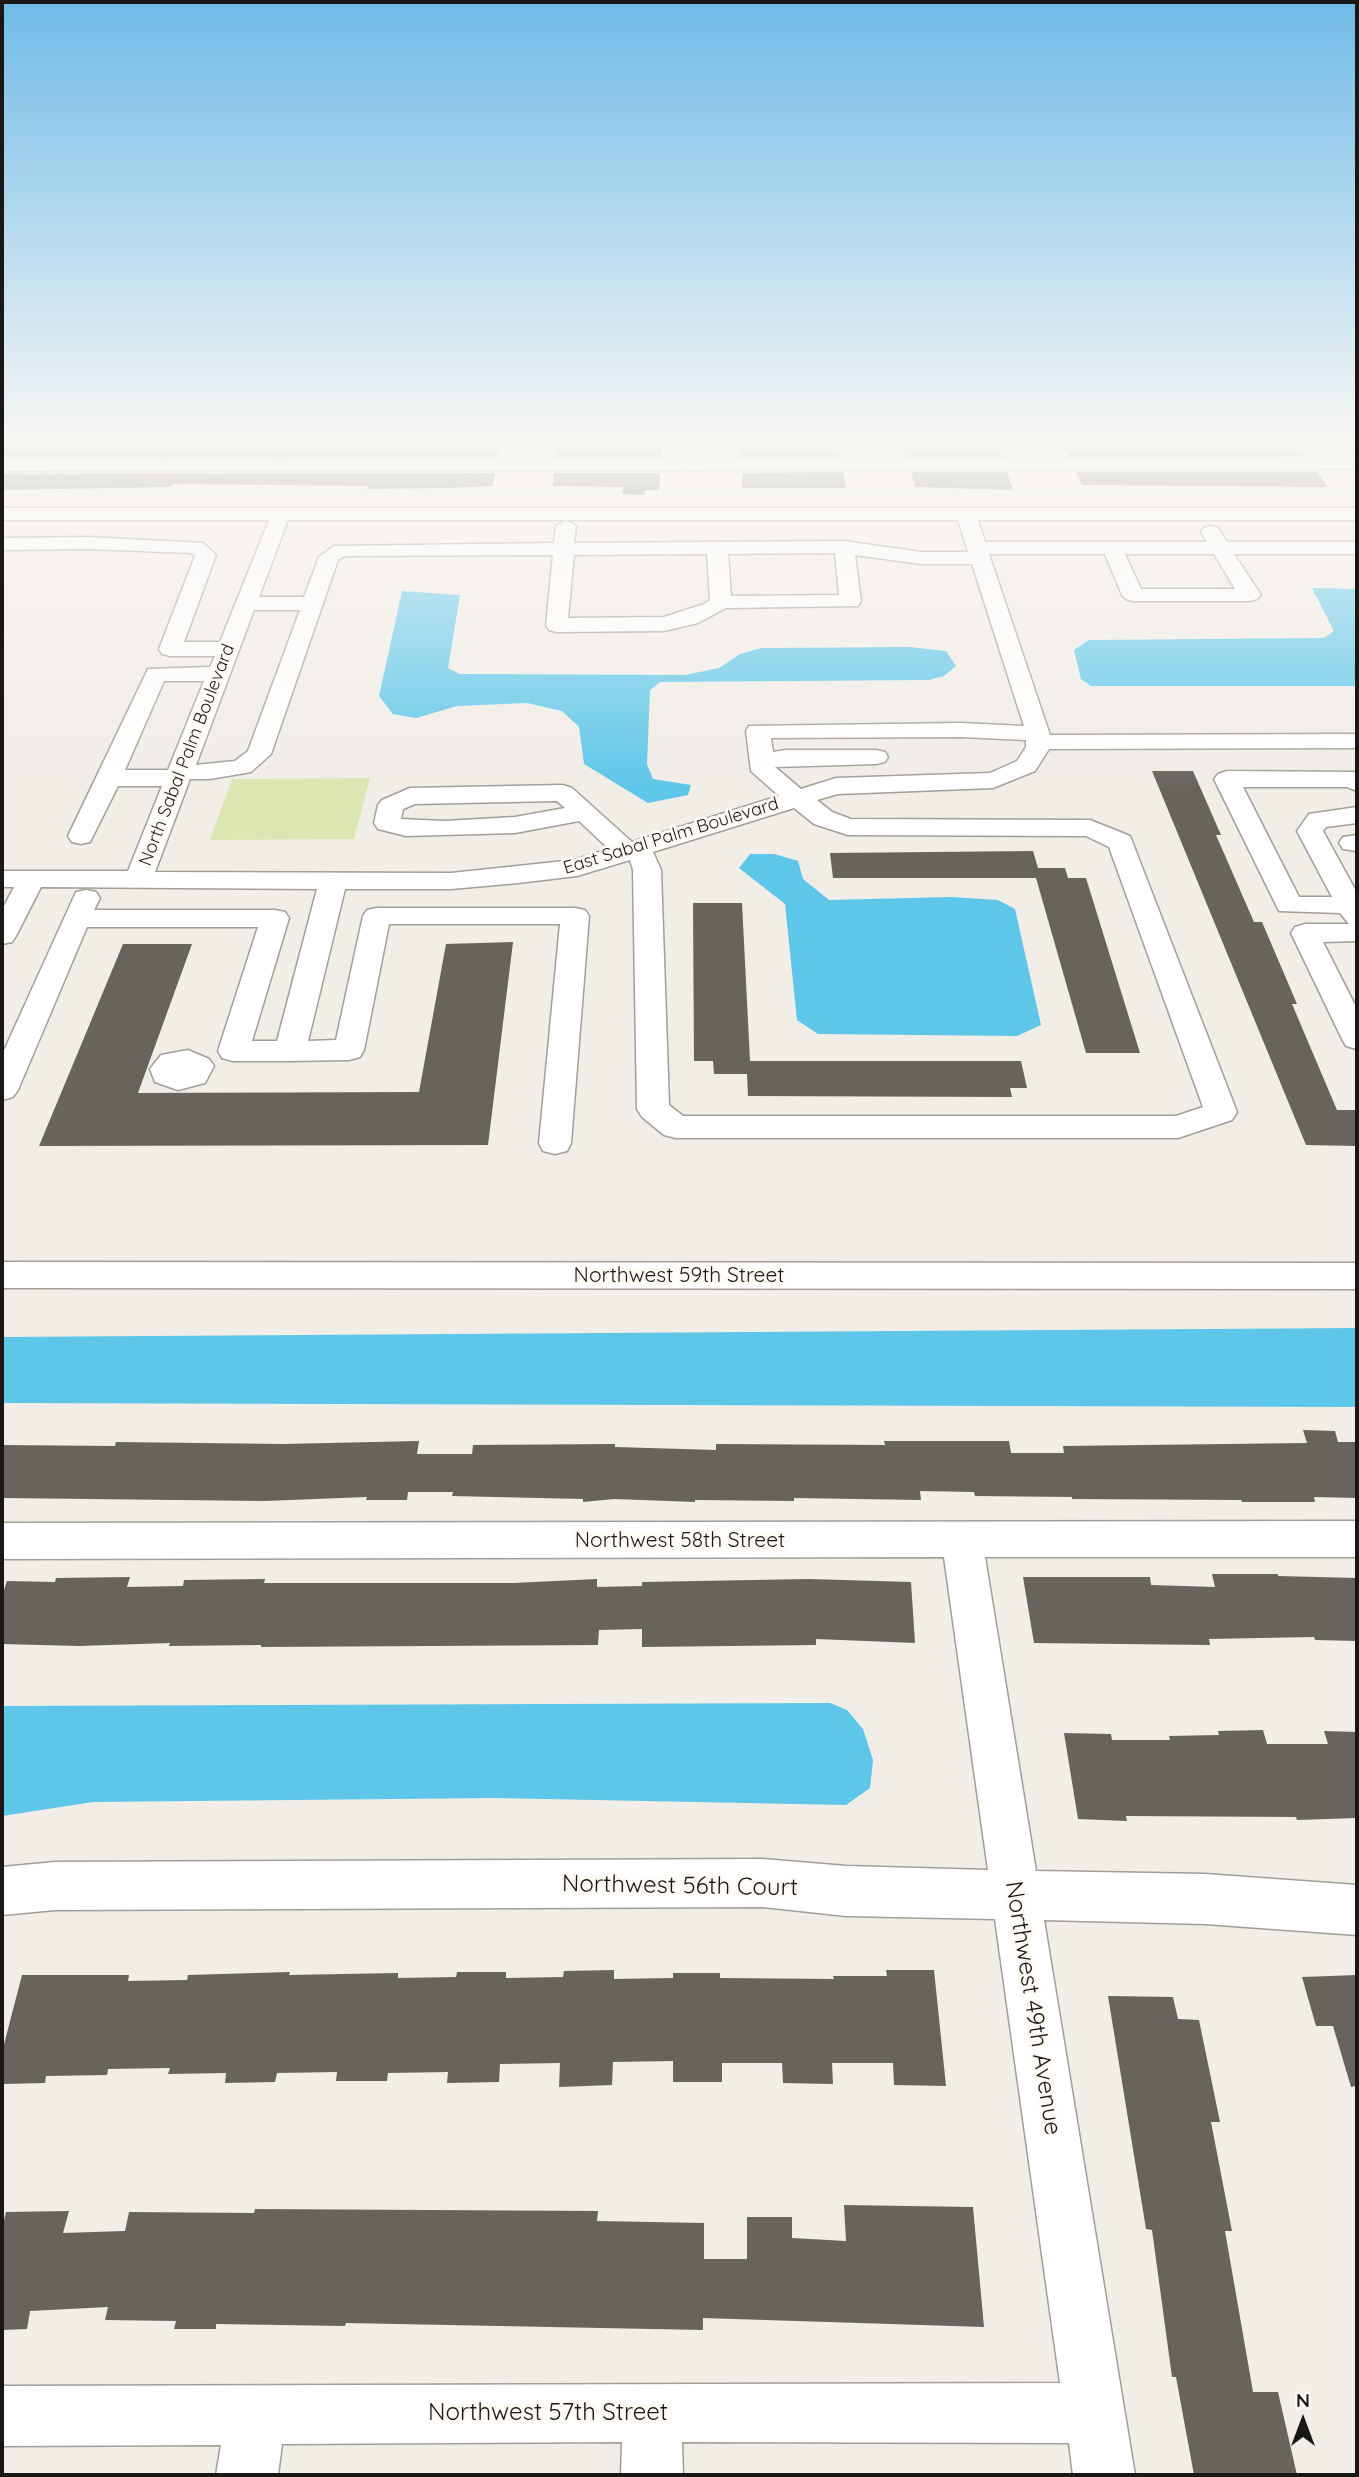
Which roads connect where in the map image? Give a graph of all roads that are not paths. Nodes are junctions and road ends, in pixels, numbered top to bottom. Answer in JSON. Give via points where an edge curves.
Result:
{"nodes":[{"id":1,"x":205,"y":559,"type":"edge"},
{"id":2,"x":257,"y":559,"type":"edge"},
{"id":3,"x":328,"y":559,"type":"edge"},
{"id":4,"x":563,"y":559,"type":"edge"},
{"id":5,"x":718,"y":559,"type":"edge"},
{"id":6,"x":845,"y":559,"type":"edge"},
{"id":7,"x":980,"y":559,"type":"edge"},
{"id":8,"x":1117,"y":559,"type":"edge"},
{"id":9,"x":1227,"y":559,"type":"edge"},
{"id":10,"x":720,"y":602,"type":"junction"},
{"id":11,"x":188,"y":603,"type":"junction"},
{"id":12,"x":232,"y":603,"type":"junction"},
{"id":13,"x":314,"y":603,"type":"junction"},
{"id":14,"x":229,"y":649,"type":"junction"},
{"id":15,"x":219,"y":674,"type":"junction"},
{"id":16,"x":1038,"y":738,"type":"junction"},
{"id":17,"x":1357,"y":741,"type":"edge"},
{"id":18,"x":876,"y":757,"type":"dead end"},
{"id":19,"x":762,"y":762,"type":"junction"},
{"id":20,"x":179,"y":775,"type":"junction"},
{"id":21,"x":108,"y":778,"type":"junction"},
{"id":22,"x":1357,"y":783,"type":"edge"},
{"id":23,"x":798,"y":798,"type":"junction"},
{"id":24,"x":585,"y":812,"type":"junction"},
{"id":25,"x":1357,"y":815,"type":"edge"},
{"id":26,"x":81,"y":836,"type":"dead end"},
{"id":27,"x":633,"y":850,"type":"junction"},
{"id":28,"x":553,"y":871,"type":"junction"},
{"id":29,"x":32,"y":878,"type":"junction"},
{"id":30,"x":93,"y":878,"type":"junction"},
{"id":31,"x":139,"y":878,"type":"junction"},
{"id":32,"x":2,"y":879,"type":"edge"},
{"id":33,"x":333,"y":880,"type":"junction"},
{"id":34,"x":1353,"y":907,"type":"edge"},
{"id":35,"x":576,"y":916,"type":"junction"},
{"id":36,"x":78,"y":919,"type":"junction"},
{"id":37,"x":1357,"y":933,"type":"edge"},
{"id":38,"x":2,"y":936,"type":"edge"},
{"id":39,"x":1357,"y":1039,"type":"edge"},
{"id":40,"x":233,"y":1051,"type":"junction"},
{"id":41,"x":290,"y":1051,"type":"junction"},
{"id":42,"x":198,"y":1066,"type":"dead end"},
{"id":43,"x":2,"y":1090,"type":"edge"},
{"id":44,"x":555,"y":1143,"type":"dead end"},
{"id":45,"x":2,"y":1275,"type":"edge"},
{"id":46,"x":1357,"y":1276,"type":"edge"},
{"id":47,"x":1357,"y":1539,"type":"edge"},
{"id":48,"x":2,"y":1541,"type":"edge"},
{"id":49,"x":962,"y":1541,"type":"junction"},
{"id":50,"x":2,"y":1891,"type":"edge"},
{"id":51,"x":1016,"y":1894,"type":"junction"},
{"id":52,"x":1357,"y":1910,"type":"edge"},
{"id":53,"x":652,"y":2412,"type":"junction"},
{"id":54,"x":1094,"y":2413,"type":"junction"},
{"id":55,"x":2,"y":2416,"type":"edge"},
{"id":56,"x":256,"y":2416,"type":"junction"},
{"id":57,"x":247,"y":2475,"type":"edge"},
{"id":58,"x":652,"y":2475,"type":"edge"},
{"id":59,"x":1104,"y":2475,"type":"edge"}],
"edges":[{"from":1,"to":11,"type":"street"},
{"from":2,"to":12,"type":"street","name":"North Sabal Palm Boulevard"},
{"from":3,"to":13,"type":"street"},
{"from":4,"to":10,"type":"street","via":[[557,625],[664,624],[690,618]]},
{"from":5,"to":10,"type":"street"},
{"from":6,"to":10,"type":"street","via":[[850,601]]},
{"from":7,"to":16,"type":"street"},
{"from":8,"to":9,"type":"street","via":[[1133,595],[1250,595]]},
{"from":11,"to":12,"type":"street"},
{"from":11,"to":14,"type":"street","via":[[170,649]]},
{"from":12,"to":13,"type":"street"},
{"from":12,"to":14,"type":"street","name":"North Sabal Palm Boulevard"},
{"from":13,"to":20,"type":"street","via":[[259,754],[242,767]]},
{"from":14,"to":15,"type":"street","name":"North Sabal Palm Boulevard"},
{"from":15,"to":20,"type":"street","name":"North Sabal Palm Boulevard"},
{"from":15,"to":21,"type":"street","via":[[156,674]]},
{"from":16,"to":17,"type":"street"},
{"from":16,"to":19,"type":"street","via":[[961,730],[758,731]]},
{"from":16,"to":23,"type":"street","name":"East Sabal Palm Boulevard","via":[[1026,766],[993,780],[836,786]]},
{"from":18,"to":19,"type":"street","via":[[786,757]]},
{"from":19,"to":23,"type":"street","via":[[763,771]]},
{"from":20,"to":21,"type":"street"},
{"from":20,"to":31,"type":"street","name":"North Sabal Palm Boulevard"},
{"from":21,"to":26,"type":"street"},
{"from":22,"to":34,"type":"street","via":[[1355,779],[1227,779],[1289,905]]},
{"from":23,"to":27,"type":"street","name":"East Sabal Palm Boulevard"},
{"from":23,"to":27,"type":"street","via":[[823,818],[848,827],[1090,828],[1121,842],[1221,1112],[1178,1127],[676,1127],[653,1109],[647,870]]},
{"from":24,"to":24,"type":"street","via":[[563,793],[410,796],[391,805],[387,823],[444,830],[514,825]]},
{"from":24,"to":27,"type":"street"},
{"from":25,"to":34,"type":"street","via":[[1318,820],[1310,831]]},
{"from":27,"to":28,"type":"street","name":"East Sabal Palm Boulevard"},
{"from":28,"to":33,"type":"street","name":"East Sabal Palm Boulevard","via":[[451,880]]},
{"from":28,"to":35,"type":"street","via":[[572,897]]},
{"from":29,"to":30,"type":"street","name":"East Sabal Palm Boulevard"},
{"from":29,"to":32,"type":"street","name":"East Sabal Palm Boulevard"},
{"from":29,"to":38,"type":"street"},
{"from":30,"to":31,"type":"street","name":"East Sabal Palm Boulevard"},
{"from":30,"to":36,"type":"street"},
{"from":31,"to":33,"type":"street","name":"East Sabal Palm Boulevard"},
{"from":33,"to":41,"type":"street"},
{"from":35,"to":41,"type":"street","via":[[377,916],[349,1050]]},
{"from":35,"to":44,"type":"street"},
{"from":36,"to":40,"type":"street","via":[[275,918]]},
{"from":36,"to":43,"type":"street"},
{"from":37,"to":39,"type":"street","via":[[1304,933]]},
{"from":40,"to":41,"type":"street"},
{"from":40,"to":42,"type":"street"},
{"from":45,"to":46,"type":"street","name":"Northwest 59th Street"},
{"from":47,"to":49,"type":"street","name":"Northwest 58th Street"},
{"from":48,"to":49,"type":"street","name":"Northwest 58th Street"},
{"from":49,"to":51,"type":"street","name":"Northwest 49th Avenue"},
{"from":50,"to":51,"type":"street","name":"Northwest 56th Court","via":[[69,1886],[763,1883],[846,1891]]},
{"from":51,"to":52,"type":"street","name":"Northwest 56th Court","via":[[1205,1899]]},
{"from":51,"to":54,"type":"street","name":"Northwest 49th Avenue"},
{"from":53,"to":54,"type":"street","name":"Northwest 57th Street"},
{"from":53,"to":56,"type":"street","name":"Northwest 57th Street"},
{"from":53,"to":58,"type":"street"},
{"from":54,"to":59,"type":"street","name":"Northwest 49th Avenue"},
{"from":55,"to":56,"type":"street","name":"Northwest 57th Street"},
{"from":56,"to":57,"type":"street"}]}
